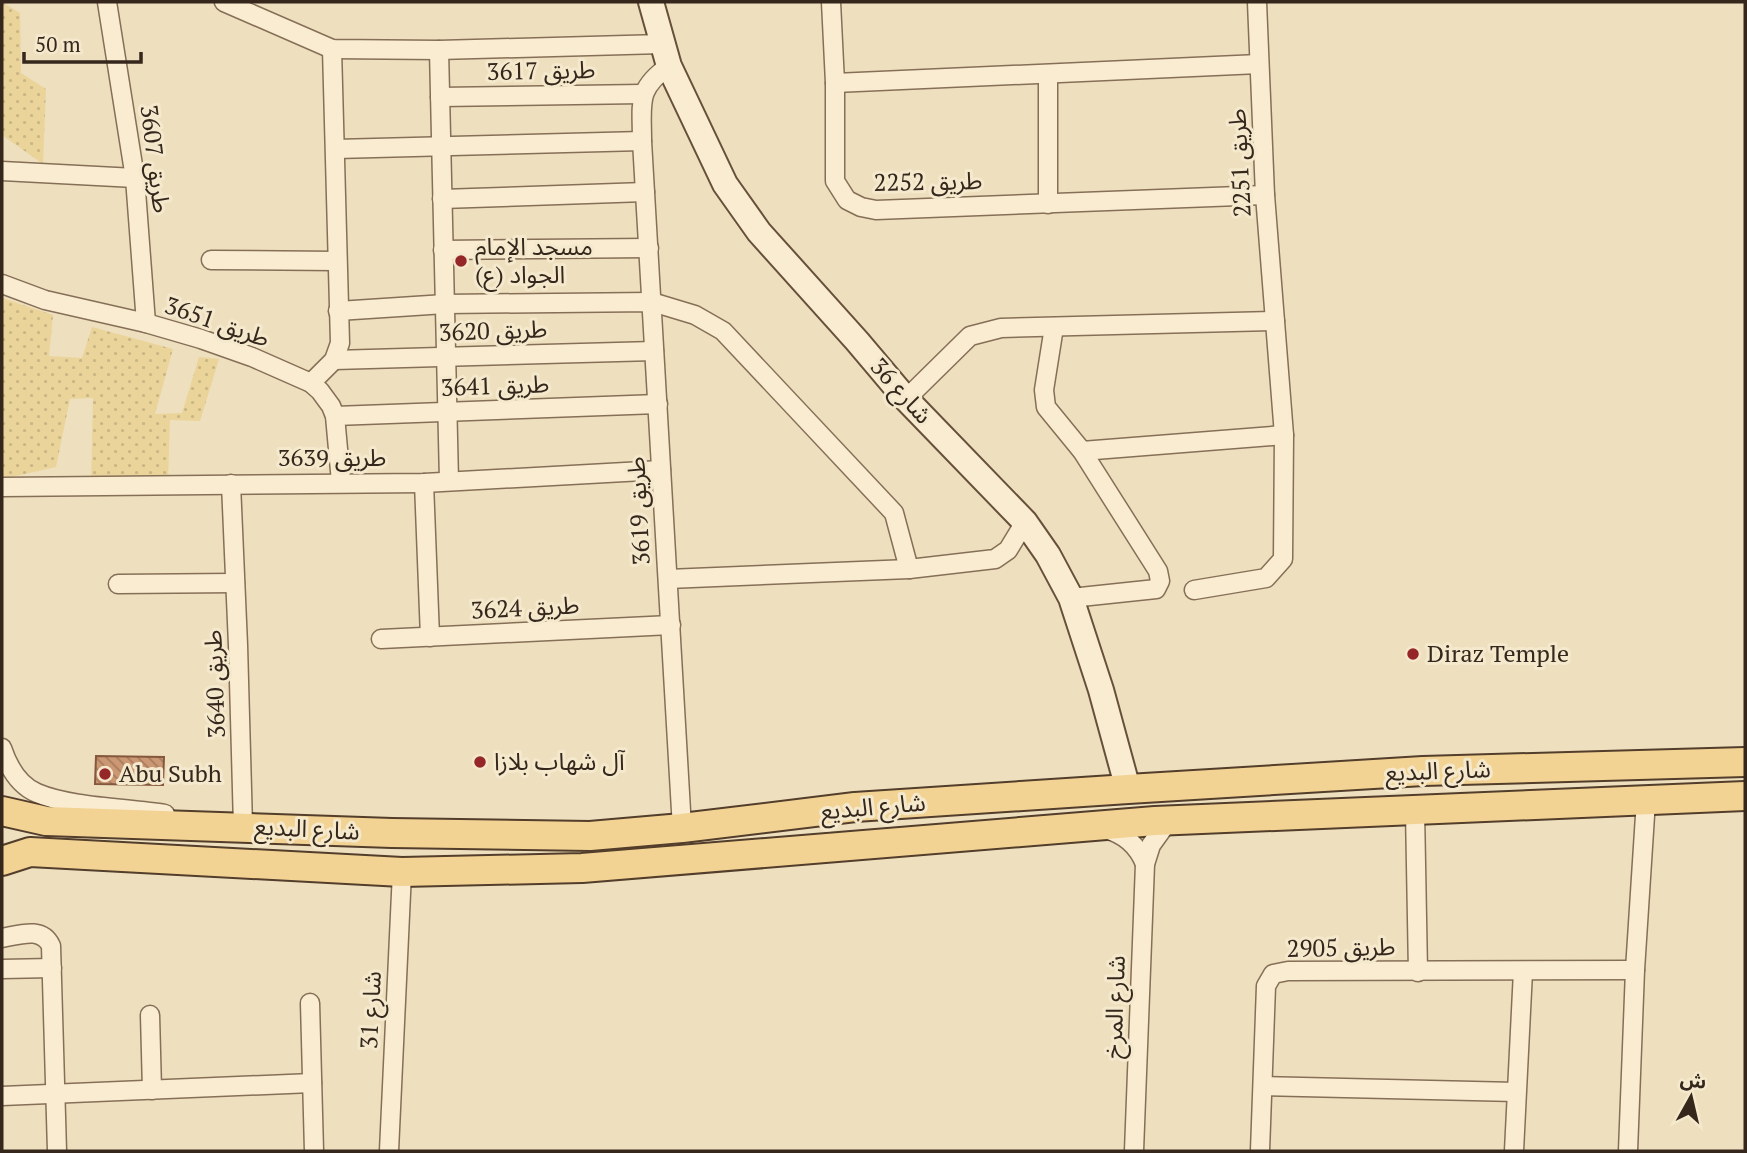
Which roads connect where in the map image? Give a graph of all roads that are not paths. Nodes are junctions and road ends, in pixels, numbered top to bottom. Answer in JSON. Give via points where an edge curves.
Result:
{"nodes":[{"id":1,"x":107,"y":2,"type":"edge"},
{"id":2,"x":224,"y":2,"type":"edge"},
{"id":3,"x":651,"y":2,"type":"edge"},
{"id":4,"x":831,"y":2,"type":"edge"},
{"id":5,"x":1257,"y":2,"type":"edge"},
{"id":6,"x":332,"y":49,"type":"junction"},
{"id":7,"x":439,"y":50,"type":"junction"},
{"id":8,"x":666,"y":55,"type":"junction"},
{"id":9,"x":1259,"y":64,"type":"junction"},
{"id":10,"x":1048,"y":74,"type":"junction"},
{"id":11,"x":835,"y":83,"type":"junction"},
{"id":12,"x":642,"y":94,"type":"junction"},
{"id":13,"x":440,"y":97,"type":"junction"},
{"id":14,"x":642,"y":141,"type":"junction"},
{"id":15,"x":441,"y":148,"type":"junction"},
{"id":16,"x":336,"y":149,"type":"junction"},
{"id":17,"x":2,"y":171,"type":"edge"},
{"id":18,"x":135,"y":178,"type":"junction"},
{"id":19,"x":645,"y":192,"type":"junction"},
{"id":20,"x":1265,"y":195,"type":"junction"},
{"id":21,"x":442,"y":199,"type":"junction"},
{"id":22,"x":1048,"y":204,"type":"junction"},
{"id":23,"x":649,"y":248,"type":"junction"},
{"id":24,"x":443,"y":250,"type":"junction"},
{"id":25,"x":211,"y":260,"type":"dead end"},
{"id":26,"x":337,"y":261,"type":"junction"},
{"id":27,"x":2,"y":284,"type":"edge"},
{"id":28,"x":652,"y":302,"type":"junction"},
{"id":29,"x":444,"y":304,"type":"junction"},
{"id":30,"x":338,"y":311,"type":"junction"},
{"id":31,"x":1275,"y":321,"type":"junction"},
{"id":32,"x":146,"y":323,"type":"junction"},
{"id":33,"x":1054,"y":327,"type":"junction"},
{"id":34,"x":654,"y":351,"type":"junction"},
{"id":35,"x":446,"y":357,"type":"junction"},
{"id":36,"x":334,"y":360,"type":"junction"},
{"id":37,"x":311,"y":383,"type":"junction"},
{"id":38,"x":905,"y":399,"type":"junction"},
{"id":39,"x":658,"y":404,"type":"junction"},
{"id":40,"x":447,"y":412,"type":"junction"},
{"id":41,"x":335,"y":416,"type":"junction"},
{"id":42,"x":1284,"y":435,"type":"junction"},
{"id":43,"x":1082,"y":451,"type":"junction"},
{"id":44,"x":661,"y":470,"type":"junction"},
{"id":45,"x":449,"y":481,"type":"junction"},
{"id":46,"x":341,"y":482,"type":"junction"},
{"id":47,"x":424,"y":483,"type":"junction"},
{"id":48,"x":230,"y":484,"type":"junction"},
{"id":49,"x":2,"y":487,"type":"edge"},
{"id":50,"x":1025,"y":522,"type":"junction"},
{"id":51,"x":909,"y":569,"type":"junction"},
{"id":52,"x":668,"y":579,"type":"junction"},
{"id":53,"x":118,"y":583,"type":"dead end"},
{"id":54,"x":236,"y":583,"type":"junction"},
{"id":55,"x":1194,"y":590,"type":"dead end"},
{"id":56,"x":1071,"y":598,"type":"junction"},
{"id":57,"x":670,"y":625,"type":"junction"},
{"id":58,"x":430,"y":637,"type":"junction"},
{"id":59,"x":382,"y":639,"type":"dead end"},
{"id":60,"x":2,"y":748,"type":"edge"},
{"id":61,"x":1745,"y":762,"type":"edge"},
{"id":62,"x":1128,"y":789,"type":"junction"},
{"id":63,"x":1745,"y":796,"type":"edge"},
{"id":64,"x":1646,"y":800,"type":"junction"},
{"id":65,"x":2,"y":811,"type":"edge"},
{"id":66,"x":1415,"y":811,"type":"junction"},
{"id":67,"x":1169,"y":820,"type":"junction"},
{"id":68,"x":243,"y":826,"type":"junction"},
{"id":69,"x":682,"y":828,"type":"junction"},
{"id":70,"x":1094,"y":828,"type":"junction"},
{"id":71,"x":2,"y":860,"type":"edge"},
{"id":72,"x":1145,"y":864,"type":"junction"},
{"id":73,"x":402,"y":872,"type":"junction"},
{"id":74,"x":2,"y":938,"type":"edge"},
{"id":75,"x":52,"y":968,"type":"junction"},
{"id":76,"x":2,"y":969,"type":"edge"},
{"id":77,"x":1635,"y":970,"type":"junction"},
{"id":78,"x":1523,"y":971,"type":"junction"},
{"id":79,"x":1419,"y":972,"type":"junction"},
{"id":80,"x":310,"y":1003,"type":"dead end"},
{"id":81,"x":150,"y":1015,"type":"dead end"},
{"id":82,"x":312,"y":1083,"type":"junction"},
{"id":83,"x":1263,"y":1086,"type":"junction"},
{"id":84,"x":152,"y":1090,"type":"junction"},
{"id":85,"x":1516,"y":1092,"type":"junction"},
{"id":86,"x":55,"y":1094,"type":"junction"},
{"id":87,"x":2,"y":1096,"type":"edge"},
{"id":88,"x":57,"y":1151,"type":"edge"},
{"id":89,"x":314,"y":1151,"type":"edge"},
{"id":90,"x":389,"y":1151,"type":"edge"},
{"id":91,"x":1134,"y":1151,"type":"edge"},
{"id":92,"x":1260,"y":1151,"type":"edge"},
{"id":93,"x":1514,"y":1151,"type":"edge"},
{"id":94,"x":1628,"y":1151,"type":"edge"}],
"edges":[{"from":1,"to":18,"type":"street","name":"طريق 3607"},
{"from":2,"to":6,"type":"street"},
{"from":3,"to":8,"type":"street","name":"شارع 36"},
{"from":4,"to":11,"type":"street","name":"طريق 2252"},
{"from":5,"to":9,"type":"street","name":"طريق 2251"},
{"from":6,"to":7,"type":"street","name":"طريق 3617"},
{"from":6,"to":16,"type":"street"},
{"from":7,"to":8,"type":"street","name":"طريق 3617"},
{"from":7,"to":13,"type":"street"},
{"from":8,"to":12,"type":"street"},
{"from":8,"to":38,"type":"street","name":"شارع 36","via":[[725,184],[759,232]]},
{"from":9,"to":10,"type":"street"},
{"from":9,"to":20,"type":"street","name":"طريق 2251"},
{"from":10,"to":11,"type":"street"},
{"from":10,"to":22,"type":"street"},
{"from":11,"to":22,"type":"street","name":"طريق 2252","via":[[834,173],[842,194],[854,204],[876,209]]},
{"from":12,"to":13,"type":"street","name":"طريق 3617"},
{"from":12,"to":14,"type":"street","name":"طريق 3619"},
{"from":13,"to":15,"type":"street"},
{"from":14,"to":15,"type":"street"},
{"from":14,"to":19,"type":"street","name":"طريق 3619"},
{"from":15,"to":16,"type":"street"},
{"from":15,"to":21,"type":"street"},
{"from":16,"to":26,"type":"street"},
{"from":17,"to":18,"type":"street"},
{"from":18,"to":32,"type":"street","name":"طريق 3607"},
{"from":19,"to":21,"type":"street"},
{"from":19,"to":23,"type":"street","name":"طريق 3619"},
{"from":20,"to":22,"type":"street","name":"طريق 2252"},
{"from":20,"to":31,"type":"street","name":"طريق 2251"},
{"from":21,"to":24,"type":"street"},
{"from":23,"to":24,"type":"street"},
{"from":23,"to":28,"type":"street","name":"طريق 3619"},
{"from":24,"to":29,"type":"street"},
{"from":25,"to":26,"type":"street"},
{"from":26,"to":30,"type":"street"},
{"from":27,"to":32,"type":"street","name":"طريق 3651","via":[[45,300]]},
{"from":28,"to":29,"type":"street"},
{"from":28,"to":34,"type":"street","name":"طريق 3619"},
{"from":28,"to":51,"type":"street","via":[[695,315],[723,331],[894,513]]},
{"from":29,"to":30,"type":"street"},
{"from":29,"to":35,"type":"street"},
{"from":30,"to":36,"type":"street","via":[[340,343]]},
{"from":31,"to":33,"type":"street"},
{"from":31,"to":42,"type":"street","name":"طريق 2251"},
{"from":32,"to":37,"type":"street","name":"طريق 3651","via":[[226,348]]},
{"from":33,"to":38,"type":"street","via":[[1001,328],[970,336]]},
{"from":33,"to":43,"type":"street","via":[[1045,407]]},
{"from":34,"to":35,"type":"street","name":"طريق 3620"},
{"from":34,"to":39,"type":"street","name":"طريق 3619"},
{"from":35,"to":36,"type":"street","name":"طريق 3620"},
{"from":35,"to":40,"type":"street"},
{"from":36,"to":37,"type":"street"},
{"from":37,"to":41,"type":"street","name":"طريق 3651"},
{"from":38,"to":50,"type":"street","name":"شارع 36"},
{"from":39,"to":40,"type":"street","name":"طريق 3641"},
{"from":39,"to":44,"type":"street","name":"طريق 3619"},
{"from":40,"to":41,"type":"street","name":"طريق 3641"},
{"from":40,"to":45,"type":"street"},
{"from":41,"to":46,"type":"street","name":"طريق 3651"},
{"from":42,"to":43,"type":"street"},
{"from":42,"to":55,"type":"street","name":"طريق 2251","via":[[1283,559],[1266,578]]},
{"from":43,"to":56,"type":"street","via":[[1160,581],[1156,589]]},
{"from":44,"to":45,"type":"street","name":"طريق 3639"},
{"from":44,"to":52,"type":"street","name":"طريق 3619"},
{"from":45,"to":47,"type":"street","name":"طريق 3639"},
{"from":46,"to":47,"type":"street","name":"طريق 3639"},
{"from":46,"to":48,"type":"street","name":"طريق 3639"},
{"from":47,"to":58,"type":"street"},
{"from":48,"to":49,"type":"street","name":"طريق 3639"},
{"from":48,"to":54,"type":"street","name":"طريق 3640"},
{"from":50,"to":51,"type":"street","via":[[1008,550],[995,559]]},
{"from":50,"to":56,"type":"street","name":"شارع 36"},
{"from":51,"to":52,"type":"street"},
{"from":52,"to":57,"type":"street","name":"طريق 3619"},
{"from":53,"to":54,"type":"street"},
{"from":54,"to":68,"type":"street","name":"طريق 3640"},
{"from":56,"to":62,"type":"street","name":"شارع 36"},
{"from":57,"to":58,"type":"street","name":"طريق 3624"},
{"from":57,"to":69,"type":"street","name":"طريق 3619"},
{"from":58,"to":59,"type":"street","name":"طريق 3624"},
{"from":60,"to":68,"type":"street","via":[[7,764],[36,793]]},
{"from":61,"to":62,"type":"main road","name":"شارع البديع","via":[[1423,771]]},
{"from":62,"to":69,"type":"main road","name":"شارع البديع","via":[[855,807]]},
{"from":63,"to":64,"type":"main road","name":"شارع البديع"},
{"from":64,"to":66,"type":"main road","name":"شارع البديع"},
{"from":64,"to":77,"type":"street"},
{"from":65,"to":68,"type":"main road","name":"شارع البديع","via":[[46,821]]},
{"from":66,"to":67,"type":"main road","name":"شارع البديع"},
{"from":66,"to":79,"type":"street"},
{"from":67,"to":70,"type":"main road","name":"شارع البديع"},
{"from":67,"to":72,"type":"street","name":"شارع المرخ","via":[[1151,845]]},
{"from":68,"to":69,"type":"main road","name":"شارع البديع","via":[[391,834],[590,836]]},
{"from":70,"to":72,"type":"street","via":[[1113,831],[1129,841]]},
{"from":70,"to":73,"type":"main road","name":"شارع البديع","via":[[582,868]]},
{"from":71,"to":73,"type":"main road","name":"شارع البديع","via":[[30,852]]},
{"from":72,"to":91,"type":"street","name":"شارع المرخ"},
{"from":73,"to":90,"type":"street","name":"شارع 31"},
{"from":74,"to":75,"type":"street","via":[[42,934],[51,946]]},
{"from":75,"to":76,"type":"street"},
{"from":75,"to":86,"type":"street"},
{"from":77,"to":78,"type":"street","name":"طريق 2905"},
{"from":77,"to":94,"type":"street"},
{"from":78,"to":79,"type":"street","name":"طريق 2905"},
{"from":78,"to":85,"type":"street"},
{"from":79,"to":83,"type":"street","name":"طريق 2905","via":[[1273,974],[1266,986]]},
{"from":80,"to":82,"type":"street"},
{"from":81,"to":84,"type":"street"},
{"from":82,"to":84,"type":"street"},
{"from":82,"to":89,"type":"street"},
{"from":83,"to":85,"type":"street"},
{"from":83,"to":92,"type":"street","name":"طريق 2905"},
{"from":84,"to":86,"type":"street"},
{"from":85,"to":93,"type":"street"},
{"from":86,"to":87,"type":"street"},
{"from":86,"to":88,"type":"street"}]}
